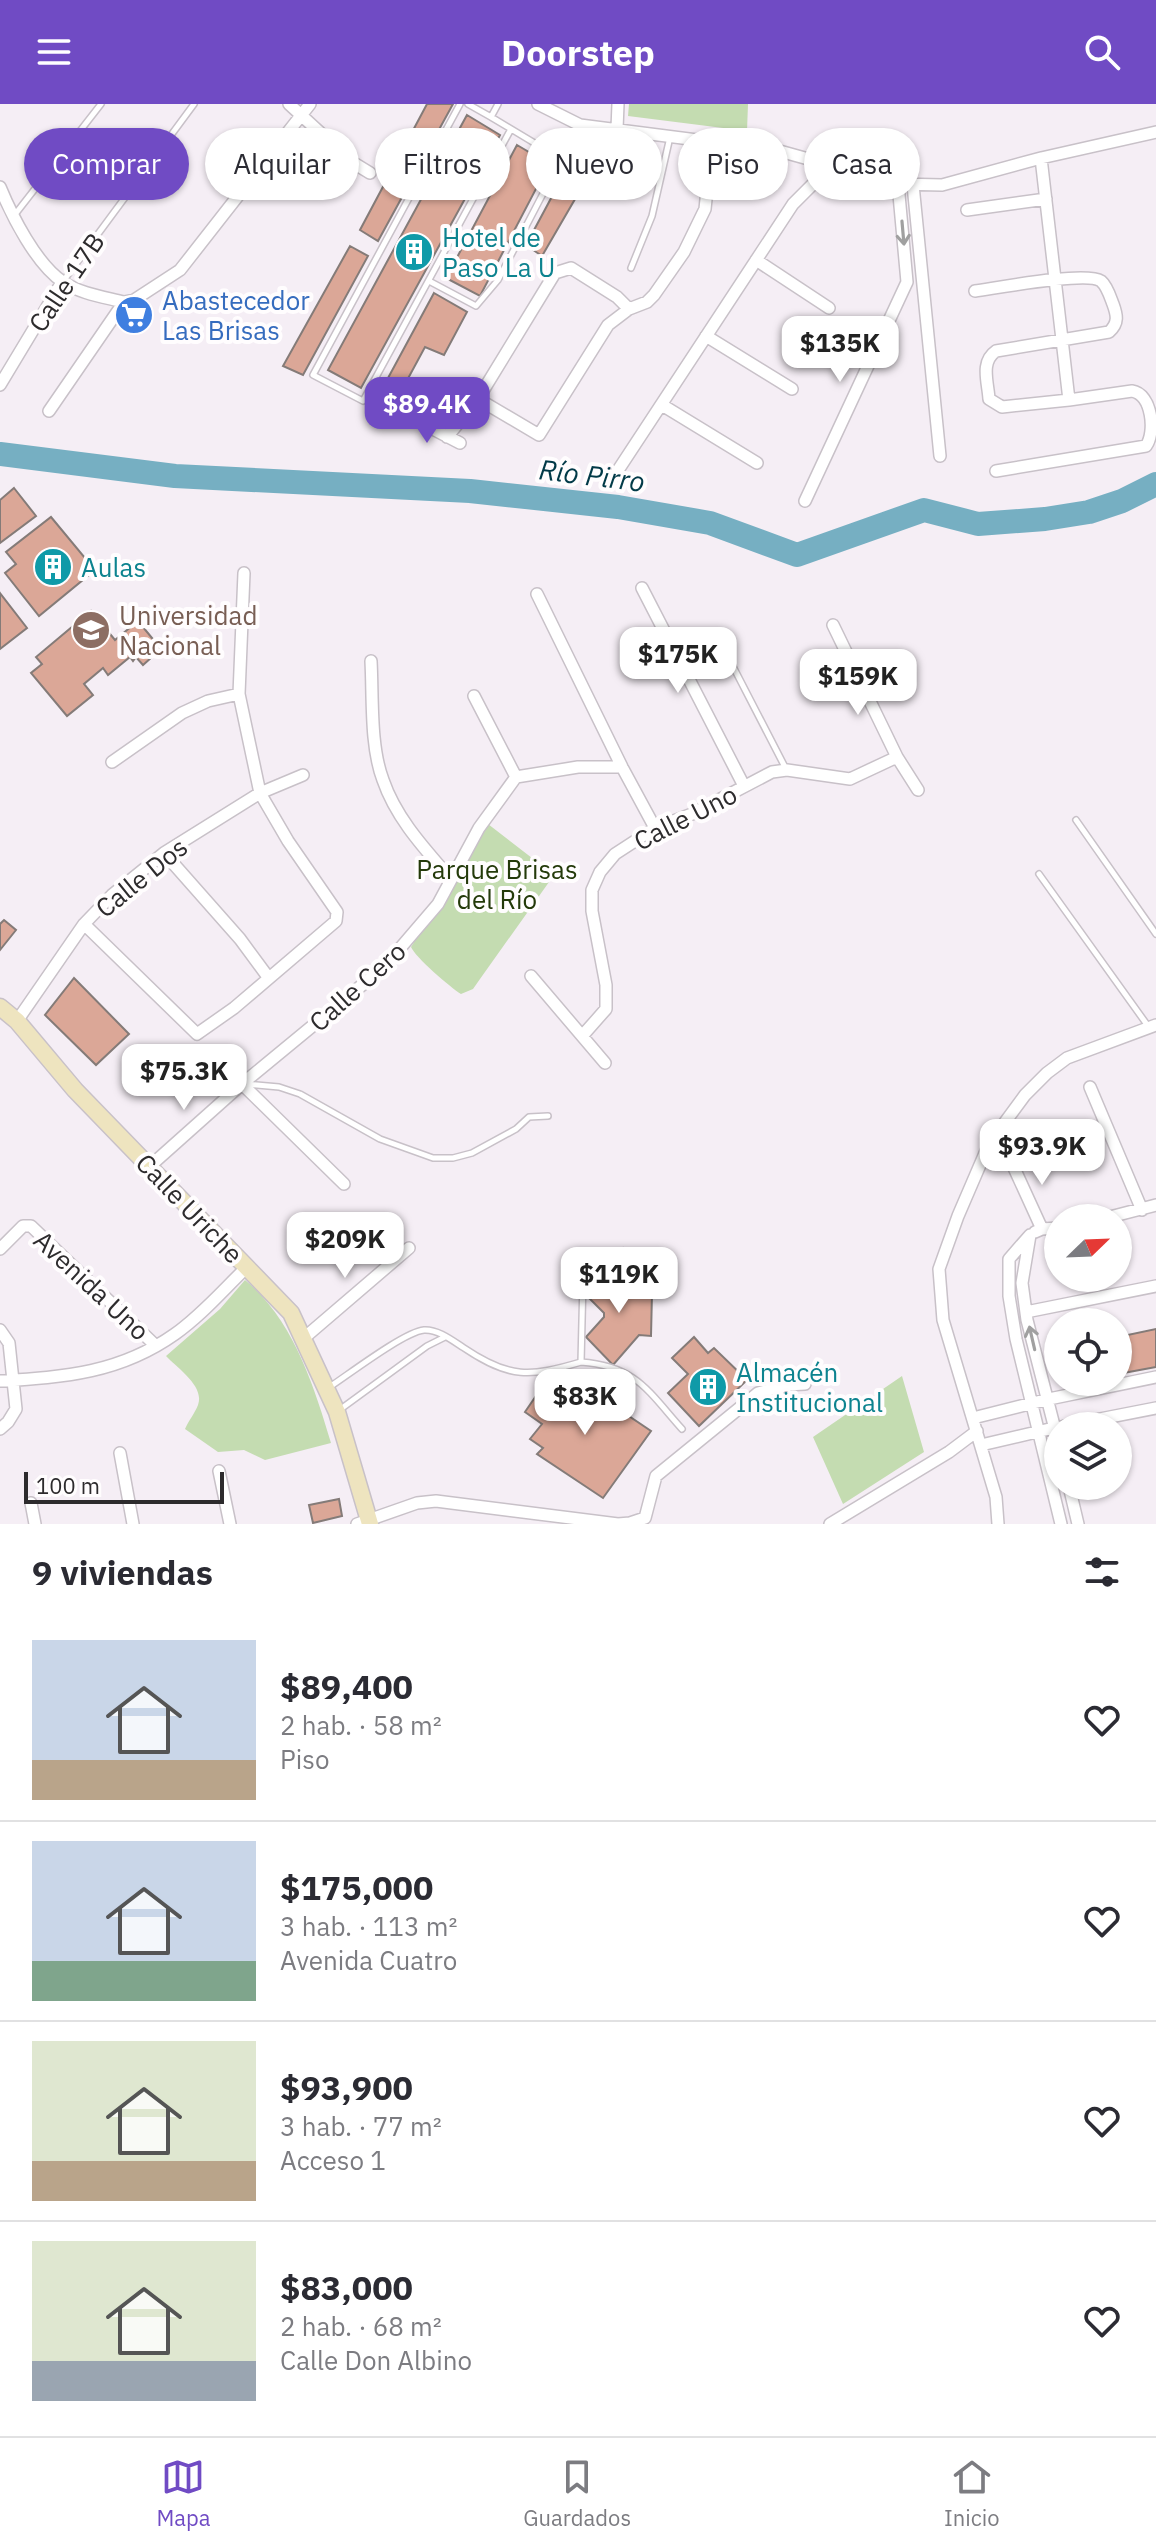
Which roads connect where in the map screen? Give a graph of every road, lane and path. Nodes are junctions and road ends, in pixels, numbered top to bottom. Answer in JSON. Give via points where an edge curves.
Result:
{"nodes":[{"id":1,"x":101,"y":104,"type":"edge"},
{"id":2,"x":194,"y":104,"type":"edge"},
{"id":3,"x":289,"y":104,"type":"edge"},
{"id":4,"x":310,"y":104,"type":"edge"},
{"id":5,"x":460,"y":104,"type":"edge"},
{"id":6,"x":468,"y":104,"type":"edge"},
{"id":7,"x":498,"y":104,"type":"edge"},
{"id":8,"x":538,"y":104,"type":"edge"},
{"id":9,"x":618,"y":104,"type":"edge"},
{"id":10,"x":302,"y":115,"type":"junction"},
{"id":11,"x":491,"y":117,"type":"junction"},
{"id":12,"x":608,"y":128,"type":"edge"},
{"id":13,"x":617,"y":128,"type":"edge"},
{"id":14,"x":511,"y":129,"type":"junction"},
{"id":15,"x":1156,"y":132,"type":"edge"},
{"id":16,"x":662,"y":135,"type":"edge"},
{"id":17,"x":670,"y":136,"type":"junction"},
{"id":18,"x":678,"y":137,"type":"edge"},
{"id":19,"x":1041,"y":158,"type":"junction"},
{"id":20,"x":370,"y":173,"type":"dead end"},
{"id":21,"x":920,"y":185,"type":"edge"},
{"id":22,"x":0,"y":187,"type":"edge"},
{"id":23,"x":804,"y":193,"type":"edge"},
{"id":24,"x":1046,"y":199,"type":"junction"},
{"id":25,"x":706,"y":200,"type":"edge"},
{"id":26,"x":899,"y":200,"type":"edge"},
{"id":27,"x":914,"y":200,"type":"edge"},
{"id":28,"x":967,"y":210,"type":"dead end"},
{"id":29,"x":13,"y":217,"type":"junction"},
{"id":30,"x":756,"y":260,"type":"junction"},
{"id":31,"x":631,"y":268,"type":"dead end"},
{"id":32,"x":1057,"y":280,"type":"junction"},
{"id":33,"x":429,"y":281,"type":"junction"},
{"id":34,"x":921,"y":281,"type":"junction"},
{"id":35,"x":62,"y":282,"type":"junction"},
{"id":36,"x":907,"y":282,"type":"junction"},
{"id":37,"x":975,"y":291,"type":"dead end"},
{"id":38,"x":124,"y":302,"type":"junction"},
{"id":39,"x":829,"y":308,"type":"dead end"},
{"id":40,"x":629,"y":309,"type":"junction"},
{"id":41,"x":706,"y":336,"type":"junction"},
{"id":42,"x":1063,"y":341,"type":"junction"},
{"id":43,"x":0,"y":385,"type":"edge"},
{"id":44,"x":792,"y":389,"type":"dead end"},
{"id":45,"x":478,"y":399,"type":"junction"},
{"id":46,"x":1069,"y":400,"type":"junction"},
{"id":47,"x":662,"y":405,"type":"junction"},
{"id":48,"x":49,"y":411,"type":"dead end"},
{"id":49,"x":410,"y":417,"type":"dead end"},
{"id":50,"x":447,"y":437,"type":"junction"},
{"id":51,"x":460,"y":443,"type":"dead end"},
{"id":52,"x":940,"y":456,"type":"dead end"},
{"id":53,"x":757,"y":463,"type":"dead end"},
{"id":54,"x":996,"y":471,"type":"dead end"},
{"id":55,"x":609,"y":484,"type":"dead end"},
{"id":56,"x":805,"y":501,"type":"dead end"},
{"id":57,"x":244,"y":573,"type":"dead end"},
{"id":58,"x":642,"y":588,"type":"dead end"},
{"id":59,"x":537,"y":594,"type":"dead end"},
{"id":60,"x":833,"y":625,"type":"dead end"},
{"id":61,"x":724,"y":649,"type":"dead end"},
{"id":62,"x":371,"y":661,"type":"dead end"},
{"id":63,"x":239,"y":694,"type":"junction"},
{"id":64,"x":474,"y":696,"type":"dead end"},
{"id":65,"x":897,"y":757,"type":"junction"},
{"id":66,"x":112,"y":762,"type":"dead end"},
{"id":67,"x":622,"y":767,"type":"junction"},
{"id":68,"x":787,"y":770,"type":"junction"},
{"id":69,"x":303,"y":775,"type":"dead end"},
{"id":70,"x":516,"y":777,"type":"junction"},
{"id":71,"x":744,"y":786,"type":"junction"},
{"id":72,"x":918,"y":790,"type":"dead end"},
{"id":73,"x":260,"y":793,"type":"junction"},
{"id":74,"x":1076,"y":820,"type":"dead end"},
{"id":75,"x":655,"y":828,"type":"junction"},
{"id":76,"x":164,"y":853,"type":"junction"},
{"id":77,"x":1039,"y":874,"type":"dead end"},
{"id":78,"x":450,"y":878,"type":"junction"},
{"id":79,"x":84,"y":924,"type":"junction"},
{"id":80,"x":1156,"y":934,"type":"edge"},
{"id":81,"x":531,"y":976,"type":"dead end"},
{"id":82,"x":268,"y":977,"type":"junction"},
{"id":83,"x":0,"y":1007,"type":"edge"},
{"id":84,"x":17,"y":1021,"type":"junction"},
{"id":85,"x":1153,"y":1027,"type":"edge"},
{"id":86,"x":583,"y":1035,"type":"junction"},
{"id":87,"x":605,"y":1063,"type":"dead end"},
{"id":88,"x":242,"y":1084,"type":"junction"},
{"id":89,"x":1090,"y":1087,"type":"dead end"},
{"id":90,"x":548,"y":1116,"type":"dead end"},
{"id":91,"x":1010,"y":1159,"type":"dead end"},
{"id":92,"x":149,"y":1167,"type":"junction"},
{"id":93,"x":344,"y":1184,"type":"dead end"},
{"id":94,"x":1156,"y":1205,"type":"edge"},
{"id":95,"x":1142,"y":1210,"type":"junction"},
{"id":96,"x":1132,"y":1212,"type":"edge"},
{"id":97,"x":1042,"y":1229,"type":"joint"},
{"id":98,"x":1030,"y":1235,"type":"junction"},
{"id":99,"x":409,"y":1248,"type":"dead end"},
{"id":100,"x":0,"y":1249,"type":"edge"},
{"id":101,"x":623,"y":1251,"type":"dead end"},
{"id":102,"x":247,"y":1267,"type":"junction"},
{"id":103,"x":1156,"y":1286,"type":"edge"},
{"id":104,"x":1026,"y":1312,"type":"junction"},
{"id":105,"x":0,"y":1330,"type":"edge"},
{"id":106,"x":446,"y":1337,"type":"junction"},
{"id":107,"x":304,"y":1338,"type":"junction"},
{"id":108,"x":156,"y":1346,"type":"junction"},
{"id":109,"x":581,"y":1362,"type":"junction"},
{"id":110,"x":1156,"y":1377,"type":"edge"},
{"id":111,"x":6,"y":1381,"type":"edge"},
{"id":112,"x":805,"y":1384,"type":"dead end"},
{"id":113,"x":326,"y":1389,"type":"junction"},
{"id":114,"x":1049,"y":1399,"type":"junction"},
{"id":115,"x":1032,"y":1403,"type":"junction"},
{"id":116,"x":1156,"y":1408,"type":"edge"},
{"id":117,"x":337,"y":1412,"type":"junction"},
{"id":118,"x":1054,"y":1412,"type":"edge"},
{"id":119,"x":1132,"y":1413,"type":"edge"},
{"id":120,"x":973,"y":1418,"type":"junction"},
{"id":121,"x":0,"y":1429,"type":"edge"},
{"id":122,"x":682,"y":1429,"type":"dead end"},
{"id":123,"x":977,"y":1431,"type":"junction"},
{"id":124,"x":1044,"y":1431,"type":"edge"},
{"id":125,"x":1038,"y":1432,"type":"junction"},
{"id":126,"x":981,"y":1445,"type":"junction"},
{"id":127,"x":120,"y":1453,"type":"dead end"},
{"id":128,"x":219,"y":1471,"type":"dead end"},
{"id":129,"x":1072,"y":1500,"type":"edge"},
{"id":130,"x":31,"y":1503,"type":"dead end"},
{"id":131,"x":365,"y":1523,"type":"edge"},
{"id":132,"x":35,"y":1524,"type":"edge"},
{"id":133,"x":133,"y":1524,"type":"edge"},
{"id":134,"x":230,"y":1524,"type":"edge"},
{"id":135,"x":830,"y":1524,"type":"edge"},
{"id":136,"x":998,"y":1524,"type":"edge"},
{"id":137,"x":1061,"y":1524,"type":"edge"},
{"id":138,"x":1078,"y":1524,"type":"edge"}],
"edges":[{"from":1,"to":29,"type":"lane"},
{"from":2,"to":35,"type":"lane","name":"Calle 17B"},
{"from":3,"to":10,"type":"street"},
{"from":4,"to":10,"type":"street"},
{"from":5,"to":33,"type":"lane","via":[[313,375],[363,401]]},
{"from":6,"to":11,"type":"lane"},
{"from":7,"to":11,"type":"lane"},
{"from":8,"to":12,"type":"street","via":[[580,125]]},
{"from":9,"to":13,"type":"street"},
{"from":10,"to":20,"type":"street"},
{"from":10,"to":38,"type":"street","via":[[180,270]]},
{"from":11,"to":14,"type":"lane"},
{"from":14,"to":33,"type":"lane"},
{"from":14,"to":33,"type":"lane","via":[[561,159],[498,280],[476,306]]},
{"from":15,"to":19,"type":"street"},
{"from":16,"to":17,"type":"street"},
{"from":17,"to":18,"type":"street"},
{"from":17,"to":31,"type":"lane","via":[[652,216]]},
{"from":19,"to":21,"type":"street","via":[[942,185]]},
{"from":19,"to":24,"type":"street"},
{"from":22,"to":29,"type":"street"},
{"from":23,"to":30,"type":"street"},
{"from":24,"to":28,"type":"street"},
{"from":24,"to":32,"type":"street"},
{"from":25,"to":40,"type":"street","via":[[684,252],[654,295]]},
{"from":26,"to":36,"type":"street","one_way":true},
{"from":27,"to":34,"type":"street"},
{"from":29,"to":35,"type":"street"},
{"from":30,"to":39,"type":"street"},
{"from":30,"to":41,"type":"street"},
{"from":32,"to":37,"type":"street"},
{"from":32,"to":42,"type":"street"},
{"from":32,"to":42,"type":"street","via":[[1099,279],[1117,318],[1109,332]]},
{"from":34,"to":36,"type":"street"},
{"from":34,"to":52,"type":"street"},
{"from":35,"to":38,"type":"street"},
{"from":35,"to":43,"type":"street","name":"Calle 17B"},
{"from":36,"to":56,"type":"street"},
{"from":38,"to":48,"type":"street"},
{"from":40,"to":45,"type":"street","via":[[608,325],[539,435]]},
{"from":40,"to":45,"type":"street","via":[[571,268],[555,273]]},
{"from":41,"to":44,"type":"street"},
{"from":41,"to":47,"type":"street"},
{"from":42,"to":46,"type":"street"},
{"from":42,"to":46,"type":"street","via":[[989,355],[989,399],[1002,407]]},
{"from":45,"to":50,"type":"street"},
{"from":46,"to":54,"type":"street","via":[[1139,392],[1153,427],[1150,442]]},
{"from":47,"to":53,"type":"street"},
{"from":47,"to":55,"type":"street"},
{"from":49,"to":50,"type":"street"},
{"from":50,"to":51,"type":"street"},
{"from":57,"to":63,"type":"street"},
{"from":58,"to":71,"type":"street"},
{"from":59,"to":67,"type":"street"},
{"from":60,"to":65,"type":"street"},
{"from":61,"to":68,"type":"lane"},
{"from":62,"to":78,"type":"street","via":[[382,780],[413,835]]},
{"from":63,"to":66,"type":"street","via":[[182,713]]},
{"from":63,"to":73,"type":"street"},
{"from":64,"to":70,"type":"street"},
{"from":65,"to":68,"type":"street","name":"Calle Uno","via":[[850,779]]},
{"from":65,"to":72,"type":"street"},
{"from":67,"to":70,"type":"street","via":[[578,767]]},
{"from":67,"to":75,"type":"street"},
{"from":68,"to":71,"type":"street","name":"Calle Uno"},
{"from":69,"to":73,"type":"street","name":"Calle Dos"},
{"from":70,"to":78,"type":"street","name":"Calle Cero"},
{"from":71,"to":75,"type":"street","name":"Calle Uno"},
{"from":73,"to":76,"type":"street","name":"Calle Dos"},
{"from":73,"to":82,"type":"street","via":[[337,912],[336,921]]},
{"from":74,"to":80,"type":"lane"},
{"from":75,"to":86,"type":"street","name":"Calle Uno","via":[[615,854],[592,890],[606,1009]]},
{"from":76,"to":79,"type":"street","name":"Calle Dos"},
{"from":76,"to":82,"type":"street"},
{"from":77,"to":85,"type":"lane"},
{"from":78,"to":88,"type":"street","name":"Calle Cero","via":[[424,923],[384,967]]},
{"from":79,"to":82,"type":"street","via":[[194,1033],[201,1033]]},
{"from":79,"to":84,"type":"street","name":"Calle Dos"},
{"from":81,"to":86,"type":"street"},
{"from":83,"to":84,"type":"main road","name":"Calle Uriche"},
{"from":84,"to":92,"type":"main road","name":"Calle Uriche"},
{"from":85,"to":120,"type":"street","via":[[1067,1058],[1025,1095],[989,1144],[939,1269],[943,1320]]},
{"from":86,"to":87,"type":"street"},
{"from":88,"to":90,"type":"lane","via":[[300,1094],[380,1139],[433,1158],[472,1153],[529,1117]]},
{"from":88,"to":92,"type":"street","name":"Calle Cero"},
{"from":88,"to":93,"type":"street"},
{"from":89,"to":95,"type":"street"},
{"from":91,"to":97,"type":"street"},
{"from":92,"to":102,"type":"main road","name":"Calle Uriche"},
{"from":94,"to":95,"type":"street"},
{"from":95,"to":96,"type":"street"},
{"from":97,"to":98,"type":"street"},
{"from":98,"to":104,"type":"street","via":[[1022,1283]]},
{"from":98,"to":115,"type":"street","via":[[1009,1259],[1009,1296]]},
{"from":99,"to":107,"type":"street"},
{"from":100,"to":108,"type":"street","name":"Avenida Uno","via":[[31,1226]]},
{"from":101,"to":109,"type":"lane","via":[[589,1269],[583,1280]]},
{"from":102,"to":107,"type":"main road","name":"Calle Uriche","via":[[291,1313]]},
{"from":102,"to":108,"type":"street","via":[[190,1323]]},
{"from":103,"to":104,"type":"street"},
{"from":114,"to":104,"type":"street","one_way":true},
{"from":105,"to":111,"type":"street","via":[[9,1343]]},
{"from":106,"to":109,"type":"lane","via":[[514,1372],[529,1374]]},
{"from":106,"to":113,"type":"lane","via":[[422,1330]]},
{"from":106,"to":117,"type":"lane"},
{"from":107,"to":113,"type":"main road","name":"Calle Uriche"},
{"from":108,"to":111,"type":"street","via":[[115,1366],[78,1375]]},
{"from":109,"to":122,"type":"lane","via":[[615,1366],[629,1374]]},
{"from":110,"to":114,"type":"street"},
{"from":111,"to":121,"type":"street","via":[[16,1409]]},
{"from":112,"to":131,"type":"street","via":[[758,1393],[656,1476],[640,1521],[618,1524],[436,1501]]},
{"from":113,"to":117,"type":"main road","name":"Calle Uriche"},
{"from":114,"to":115,"type":"street"},
{"from":114,"to":118,"type":"street"},
{"from":115,"to":120,"type":"street"},
{"from":115,"to":125,"type":"street"},
{"from":116,"to":119,"type":"street"},
{"from":117,"to":131,"type":"main road","name":"Calle Uriche"},
{"from":120,"to":123,"type":"street"},
{"from":123,"to":126,"type":"street"},
{"from":123,"to":135,"type":"street"},
{"from":124,"to":125,"type":"street"},
{"from":125,"to":126,"type":"street"},
{"from":125,"to":137,"type":"street"},
{"from":126,"to":136,"type":"street"},
{"from":127,"to":133,"type":"street"},
{"from":128,"to":134,"type":"street"},
{"from":129,"to":138,"type":"street"},
{"from":130,"to":132,"type":"street"}]}
